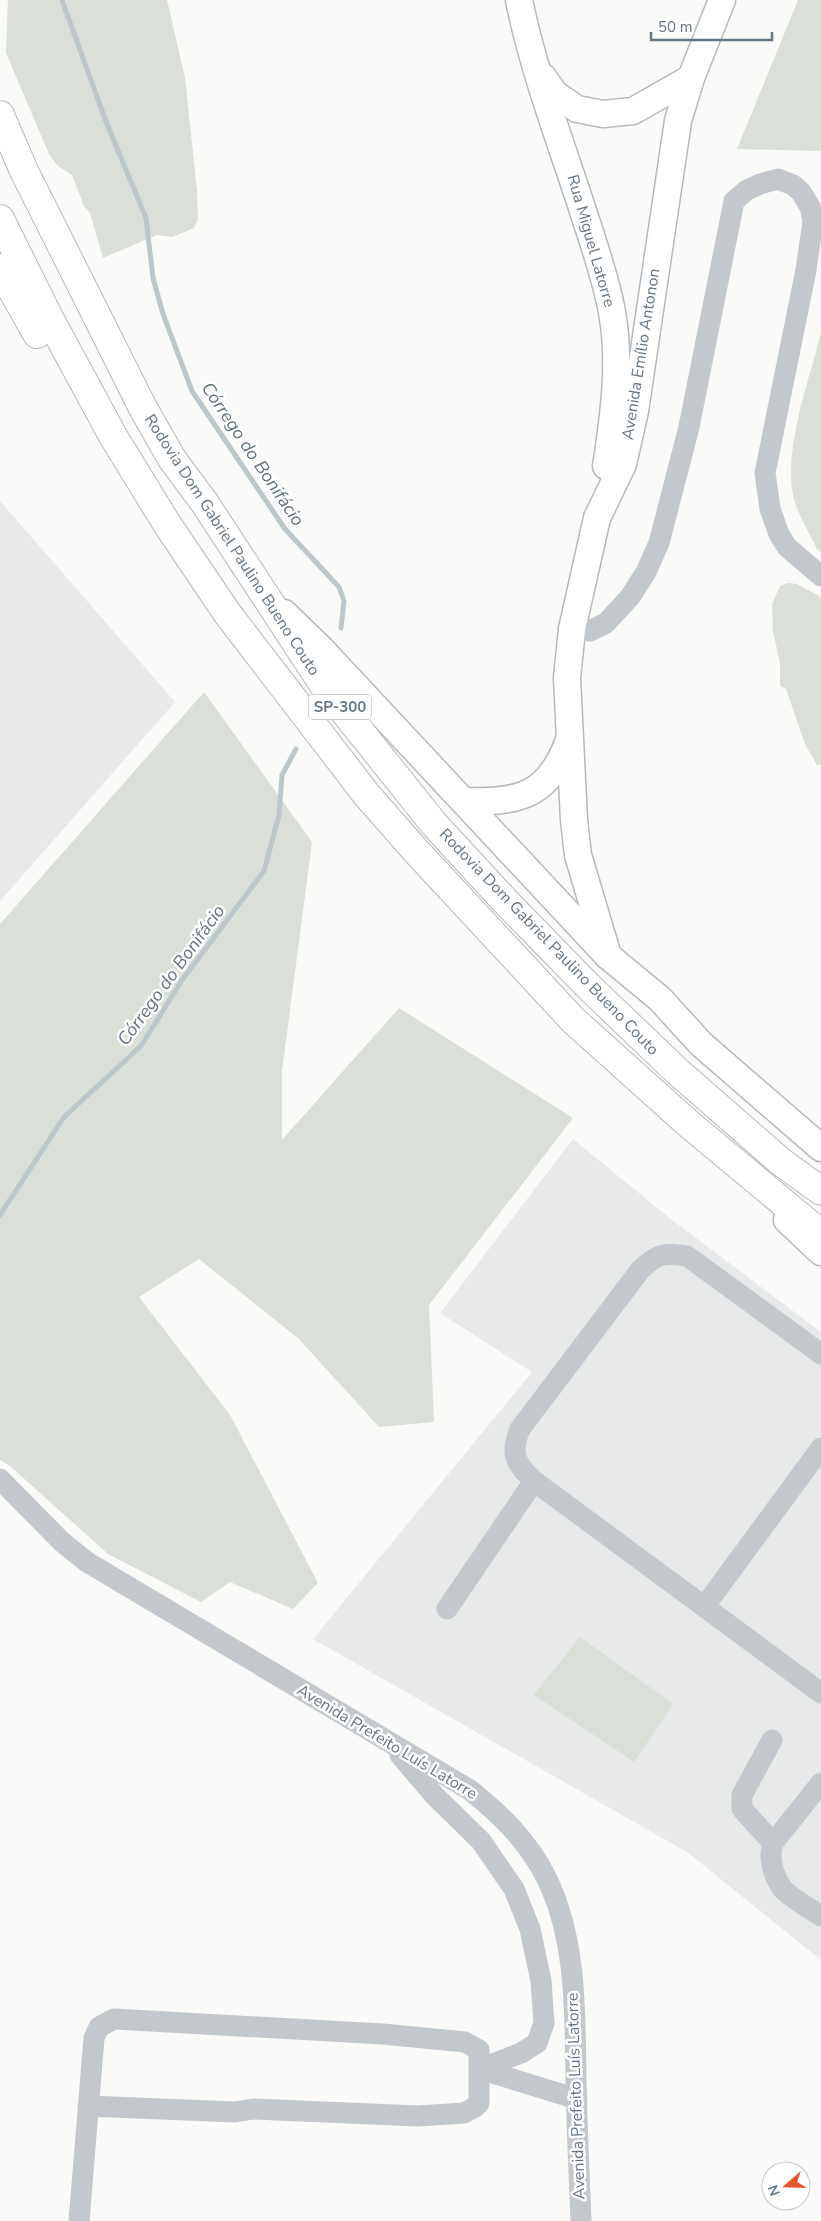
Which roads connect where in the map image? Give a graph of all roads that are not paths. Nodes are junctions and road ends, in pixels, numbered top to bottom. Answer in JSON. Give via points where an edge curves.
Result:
{"nodes":[{"id":1,"x":519,"y":0,"type":"edge"},
{"id":2,"x":722,"y":0,"type":"edge"},
{"id":3,"x":536,"y":67,"type":"junction"},
{"id":4,"x":691,"y":78,"type":"junction"},
{"id":5,"x":0,"y":115,"type":"edge"},
{"id":6,"x":0,"y":219,"type":"edge"},
{"id":7,"x":0,"y":268,"type":"edge"},
{"id":8,"x":597,"y":518,"type":"junction"},
{"id":9,"x":821,"y":576,"type":"edge"},
{"id":10,"x":263,"y":593,"type":"junction"},
{"id":11,"x":572,"y":629,"type":"junction"},
{"id":12,"x":570,"y":739,"type":"junction"},
{"id":13,"x":366,"y":794,"type":"junction"},
{"id":14,"x":464,"y":801,"type":"junction"},
{"id":15,"x":608,"y":956,"type":"junction"},
{"id":16,"x":690,"y":1125,"type":"junction"},
{"id":17,"x":821,"y":1148,"type":"edge"},
{"id":18,"x":821,"y":1191,"type":"edge"},
{"id":19,"x":821,"y":1234,"type":"edge"},
{"id":20,"x":821,"y":1252,"type":"edge"},
{"id":21,"x":821,"y":1354,"type":"edge"},
{"id":22,"x":821,"y":1448,"type":"edge"},
{"id":23,"x":0,"y":1479,"type":"edge"},
{"id":24,"x":534,"y":1481,"type":"junction"},
{"id":25,"x":704,"y":1607,"type":"junction"},
{"id":26,"x":447,"y":1608,"type":"dead end"},
{"id":27,"x":821,"y":1693,"type":"edge"},
{"id":28,"x":772,"y":1740,"type":"dead end"},
{"id":29,"x":389,"y":1741,"type":"junction"},
{"id":30,"x":821,"y":1783,"type":"edge"},
{"id":31,"x":773,"y":1843,"type":"junction"},
{"id":32,"x":821,"y":1916,"type":"edge"},
{"id":33,"x":480,"y":2069,"type":"junction"},
{"id":34,"x":577,"y":2100,"type":"junction"},
{"id":35,"x":88,"y":2106,"type":"junction"},
{"id":36,"x":80,"y":2221,"type":"edge"},
{"id":37,"x":581,"y":2221,"type":"edge"}],
"edges":[{"from":1,"to":3,"type":"main road","name":"Rua Miguel Latorre"},
{"from":2,"to":4,"type":"main road","name":"Avenida Emílio Antonon"},
{"from":3,"to":4,"type":"main road","via":[[555,94],[577,109],[603,114],[633,111]]},
{"from":3,"to":8,"type":"main road","name":"Rua Miguel Latorre","via":[[602,268],[612,312],[616,343],[614,416]]},
{"from":4,"to":8,"type":"main road","name":"Avenida Emílio Antonon","via":[[678,121],[635,411],[623,464]]},
{"from":5,"to":10,"type":"highway","name":"Rodovia Dom Gabriel Paulino Bueno Couto","number":"SP-300","via":[[28,179],[143,408],[172,459]]},
{"from":6,"to":13,"type":"highway","name":"Rodovia Dom Gabriel Paulino Bueno Couto","number":"SP-300","via":[[113,436],[167,524],[227,613]]},
{"from":7,"to":13,"type":"highway","via":[[106,452],[221,625]]},
{"from":8,"to":11,"type":"main road","name":"Avenida Emílio Antonon"},
{"from":9,"to":11,"type":"street","via":[[787,547],[779,534],[770,509],[765,473],[814,221],[801,192],[778,179],[754,187],[734,201],[689,427],[659,543],[646,572],[606,623],[590,631]]},
{"from":10,"to":14,"type":"main road","via":[[321,649]]},
{"from":10,"to":18,"type":"highway","name":"Rodovia Dom Gabriel Paulino Bueno Couto","number":"SP-300","via":[[327,690],[379,758],[506,902],[678,1072],[780,1161]]},
{"from":11,"to":12,"type":"main road","name":"Avenida Emílio Antonon","via":[[567,678]]},
{"from":12,"to":14,"type":"main road","via":[[562,761],[548,778],[524,796],[490,802]]},
{"from":12,"to":15,"type":"main road","name":"Avenida Emílio Antonon","via":[[578,855]]},
{"from":13,"to":16,"type":"highway","name":"Rodovia Dom Gabriel Paulino Bueno Couto","number":"SP-300","via":[[573,1020]]},
{"from":14,"to":15,"type":"main road"},
{"from":15,"to":17,"type":"main road","via":[[660,999],[701,1044]]},
{"from":16,"to":19,"type":"highway","name":"Rodovia Dom Gabriel Paulino Bueno Couto","number":"SP-300"},
{"from":16,"to":20,"type":"main road"},
{"from":21,"to":24,"type":"street","via":[[687,1256],[656,1256],[641,1269],[520,1429],[514,1443],[516,1459]]},
{"from":22,"to":25,"type":"street"},
{"from":23,"to":29,"type":"street","name":"Avenida Prefeito Luís Latorre","via":[[62,1542],[87,1562]]},
{"from":24,"to":25,"type":"street"},
{"from":24,"to":26,"type":"street"},
{"from":25,"to":27,"type":"street"},
{"from":28,"to":31,"type":"street","via":[[742,1795],[742,1809]]},
{"from":29,"to":33,"type":"street","via":[[436,1796],[481,1841],[514,1889],[530,1930],[541,1981],[544,2023],[537,2043]]},
{"from":29,"to":34,"type":"street","name":"Avenida Prefeito Luís Latorre","via":[[470,1790],[498,1812],[529,1848],[547,1878],[566,1939],[574,1994]]},
{"from":30,"to":31,"type":"street"},
{"from":31,"to":32,"type":"street","via":[[770,1853],[772,1864],[783,1888]]},
{"from":33,"to":34,"type":"street"},
{"from":33,"to":35,"type":"street","via":[[479,2102],[475,2108],[464,2112],[418,2116]]},
{"from":33,"to":35,"type":"street","via":[[479,2050],[465,2042],[383,2034],[114,2019],[99,2027],[94,2038]]},
{"from":34,"to":37,"type":"street","name":"Avenida Prefeito Luís Latorre"},
{"from":35,"to":36,"type":"street"}]}
